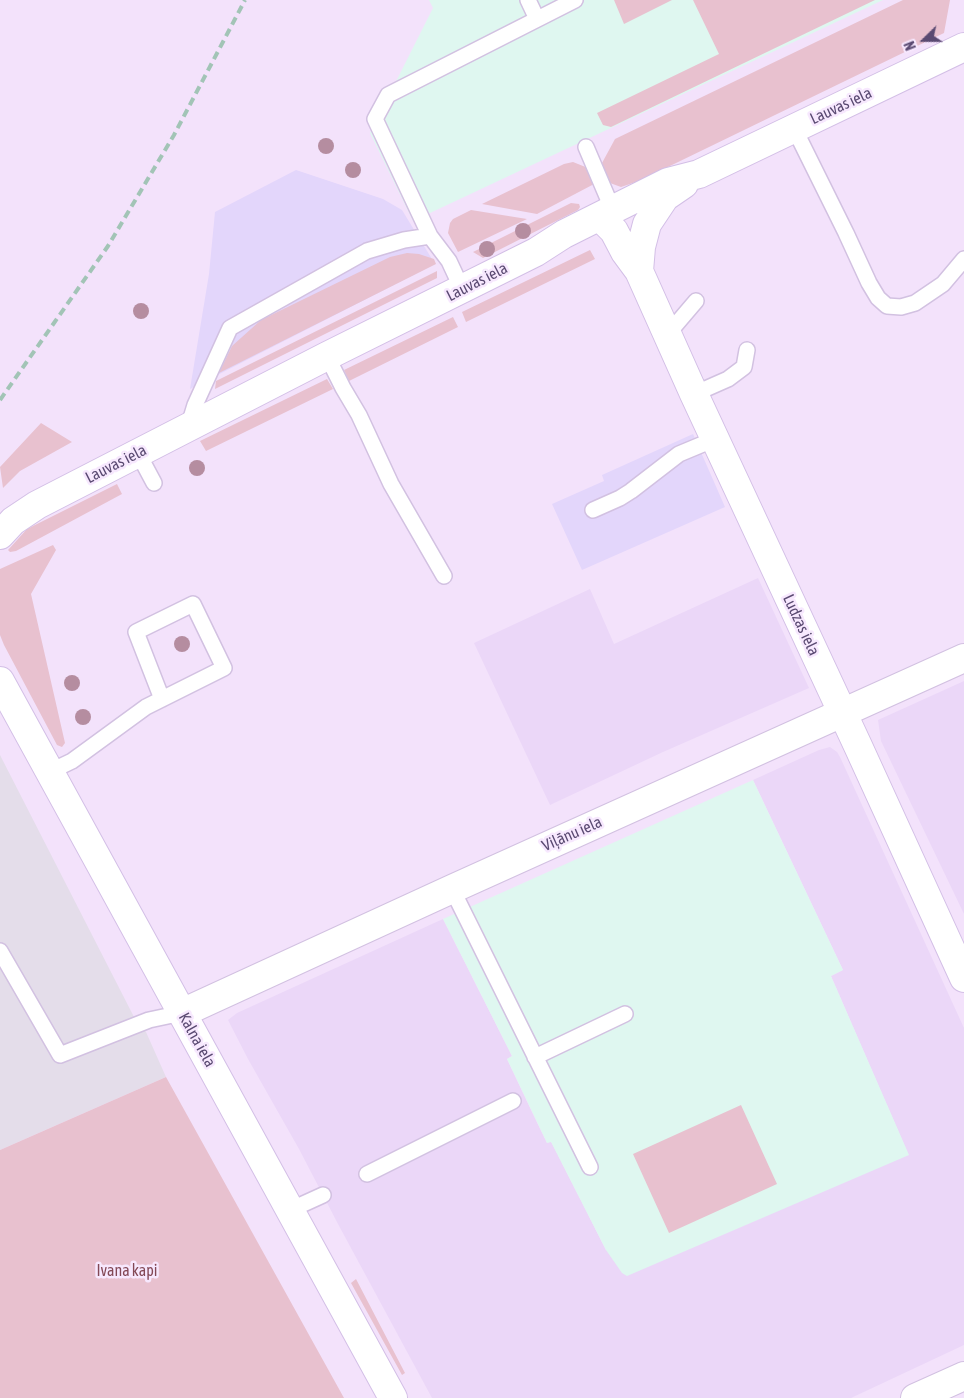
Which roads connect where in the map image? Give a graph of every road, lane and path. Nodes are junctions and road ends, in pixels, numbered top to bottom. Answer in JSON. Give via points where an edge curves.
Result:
{"nodes":[{"id":1,"x":528,"y":0,"type":"edge"},
{"id":2,"x":575,"y":0,"type":"edge"},
{"id":3,"x":537,"y":19,"type":"junction"},
{"id":4,"x":964,"y":47,"type":"edge"},
{"id":5,"x":794,"y":128,"type":"junction"},
{"id":6,"x":586,"y":147,"type":"dead end"},
{"id":7,"x":699,"y":174,"type":"junction"},
{"id":8,"x":600,"y":217,"type":"junction"},
{"id":9,"x":430,"y":236,"type":"junction"},
{"id":10,"x":964,"y":259,"type":"edge"},
{"id":11,"x":639,"y":271,"type":"junction"},
{"id":12,"x":462,"y":289,"type":"junction"},
{"id":13,"x":696,"y":301,"type":"dead end"},
{"id":14,"x":667,"y":335,"type":"junction"},
{"id":15,"x":748,"y":350,"type":"dead end"},
{"id":16,"x":327,"y":356,"type":"junction"},
{"id":17,"x":694,"y":394,"type":"junction"},
{"id":18,"x":188,"y":428,"type":"junction"},
{"id":19,"x":715,"y":439,"type":"junction"},
{"id":20,"x":138,"y":453,"type":"junction"},
{"id":21,"x":154,"y":483,"type":"dead end"},
{"id":22,"x":593,"y":510,"type":"dead end"},
{"id":23,"x":0,"y":535,"type":"edge"},
{"id":24,"x":444,"y":576,"type":"dead end"},
{"id":25,"x":964,"y":658,"type":"edge"},
{"id":26,"x":0,"y":681,"type":"edge"},
{"id":27,"x":162,"y":699,"type":"junction"},
{"id":28,"x":842,"y":712,"type":"junction"},
{"id":29,"x":49,"y":772,"type":"junction"},
{"id":30,"x":452,"y":888,"type":"junction"},
{"id":31,"x":0,"y":951,"type":"edge"},
{"id":32,"x":958,"y":951,"type":"edge"},
{"id":33,"x":964,"y":978,"type":"edge"},
{"id":34,"x":182,"y":1012,"type":"junction"},
{"id":35,"x":625,"y":1014,"type":"dead end"},
{"id":36,"x":535,"y":1057,"type":"junction"},
{"id":37,"x":513,"y":1101,"type":"dead end"},
{"id":38,"x":590,"y":1167,"type":"dead end"},
{"id":39,"x":367,"y":1174,"type":"dead end"},
{"id":40,"x":322,"y":1195,"type":"dead end"},
{"id":41,"x":290,"y":1210,"type":"junction"},
{"id":42,"x":964,"y":1376,"type":"edge"},
{"id":43,"x":393,"y":1398,"type":"edge"},
{"id":44,"x":915,"y":1398,"type":"edge"}],
"edges":[{"from":1,"to":3,"type":"lane"},
{"from":2,"to":3,"type":"lane"},
{"from":3,"to":9,"type":"lane","via":[[388,96],[375,119]]},
{"from":4,"to":5,"type":"street","name":"Lauvas iela"},
{"from":5,"to":7,"type":"street","name":"Lauvas iela"},
{"from":5,"to":10,"type":"lane","via":[[868,283],[887,306],[915,303],[942,284]]},
{"from":6,"to":8,"type":"lane","via":[[609,201]]},
{"from":7,"to":8,"type":"street","name":"Lauvas iela","via":[[668,182]]},
{"from":7,"to":11,"type":"street","name":"Ludzas iela","via":[[665,197],[647,224]]},
{"from":8,"to":11,"type":"street","name":"Ludzas iela","via":[[614,230]]},
{"from":8,"to":12,"type":"street","name":"Lauvas iela"},
{"from":9,"to":12,"type":"lane","via":[[449,261]]},
{"from":9,"to":18,"type":"lane","via":[[367,251],[230,328]]},
{"from":11,"to":14,"type":"street","name":"Ludzas iela"},
{"from":12,"to":16,"type":"street","name":"Lauvas iela"},
{"from":13,"to":14,"type":"lane"},
{"from":14,"to":17,"type":"street","name":"Ludzas iela"},
{"from":15,"to":17,"type":"lane","via":[[744,367],[728,379]]},
{"from":16,"to":18,"type":"street","name":"Lauvas iela"},
{"from":16,"to":24,"type":"lane","via":[[392,484]]},
{"from":17,"to":19,"type":"street","name":"Ludzas iela"},
{"from":18,"to":20,"type":"street","name":"Lauvas iela"},
{"from":19,"to":22,"type":"lane","via":[[679,454],[631,491]]},
{"from":19,"to":28,"type":"street","name":"Ludzas iela"},
{"from":20,"to":21,"type":"lane"},
{"from":20,"to":23,"type":"street","name":"Lauvas iela","via":[[37,505],[13,521]]},
{"from":25,"to":28,"type":"street","name":"Viļānu iela"},
{"from":26,"to":29,"type":"street","name":"Kalna iela"},
{"from":27,"to":27,"type":"lane","via":[[224,668],[193,604],[136,632]]},
{"from":27,"to":29,"type":"lane","via":[[146,706],[72,761]]},
{"from":28,"to":30,"type":"street","name":"Viļānu iela"},
{"from":28,"to":32,"type":"street","name":"Ludzas iela"},
{"from":29,"to":34,"type":"street","name":"Kalna iela"},
{"from":30,"to":34,"type":"street","name":"Viļānu iela"},
{"from":30,"to":36,"type":"lane"},
{"from":31,"to":34,"type":"lane","via":[[60,1055],[149,1020]]},
{"from":32,"to":33,"type":"street","name":"Ludzas iela"},
{"from":34,"to":41,"type":"street","name":"Kalna iela"},
{"from":35,"to":36,"type":"lane"},
{"from":36,"to":38,"type":"lane"},
{"from":37,"to":39,"type":"lane"},
{"from":40,"to":41,"type":"lane"},
{"from":41,"to":43,"type":"street","name":"Kalna iela"},
{"from":42,"to":44,"type":"street"}]}
